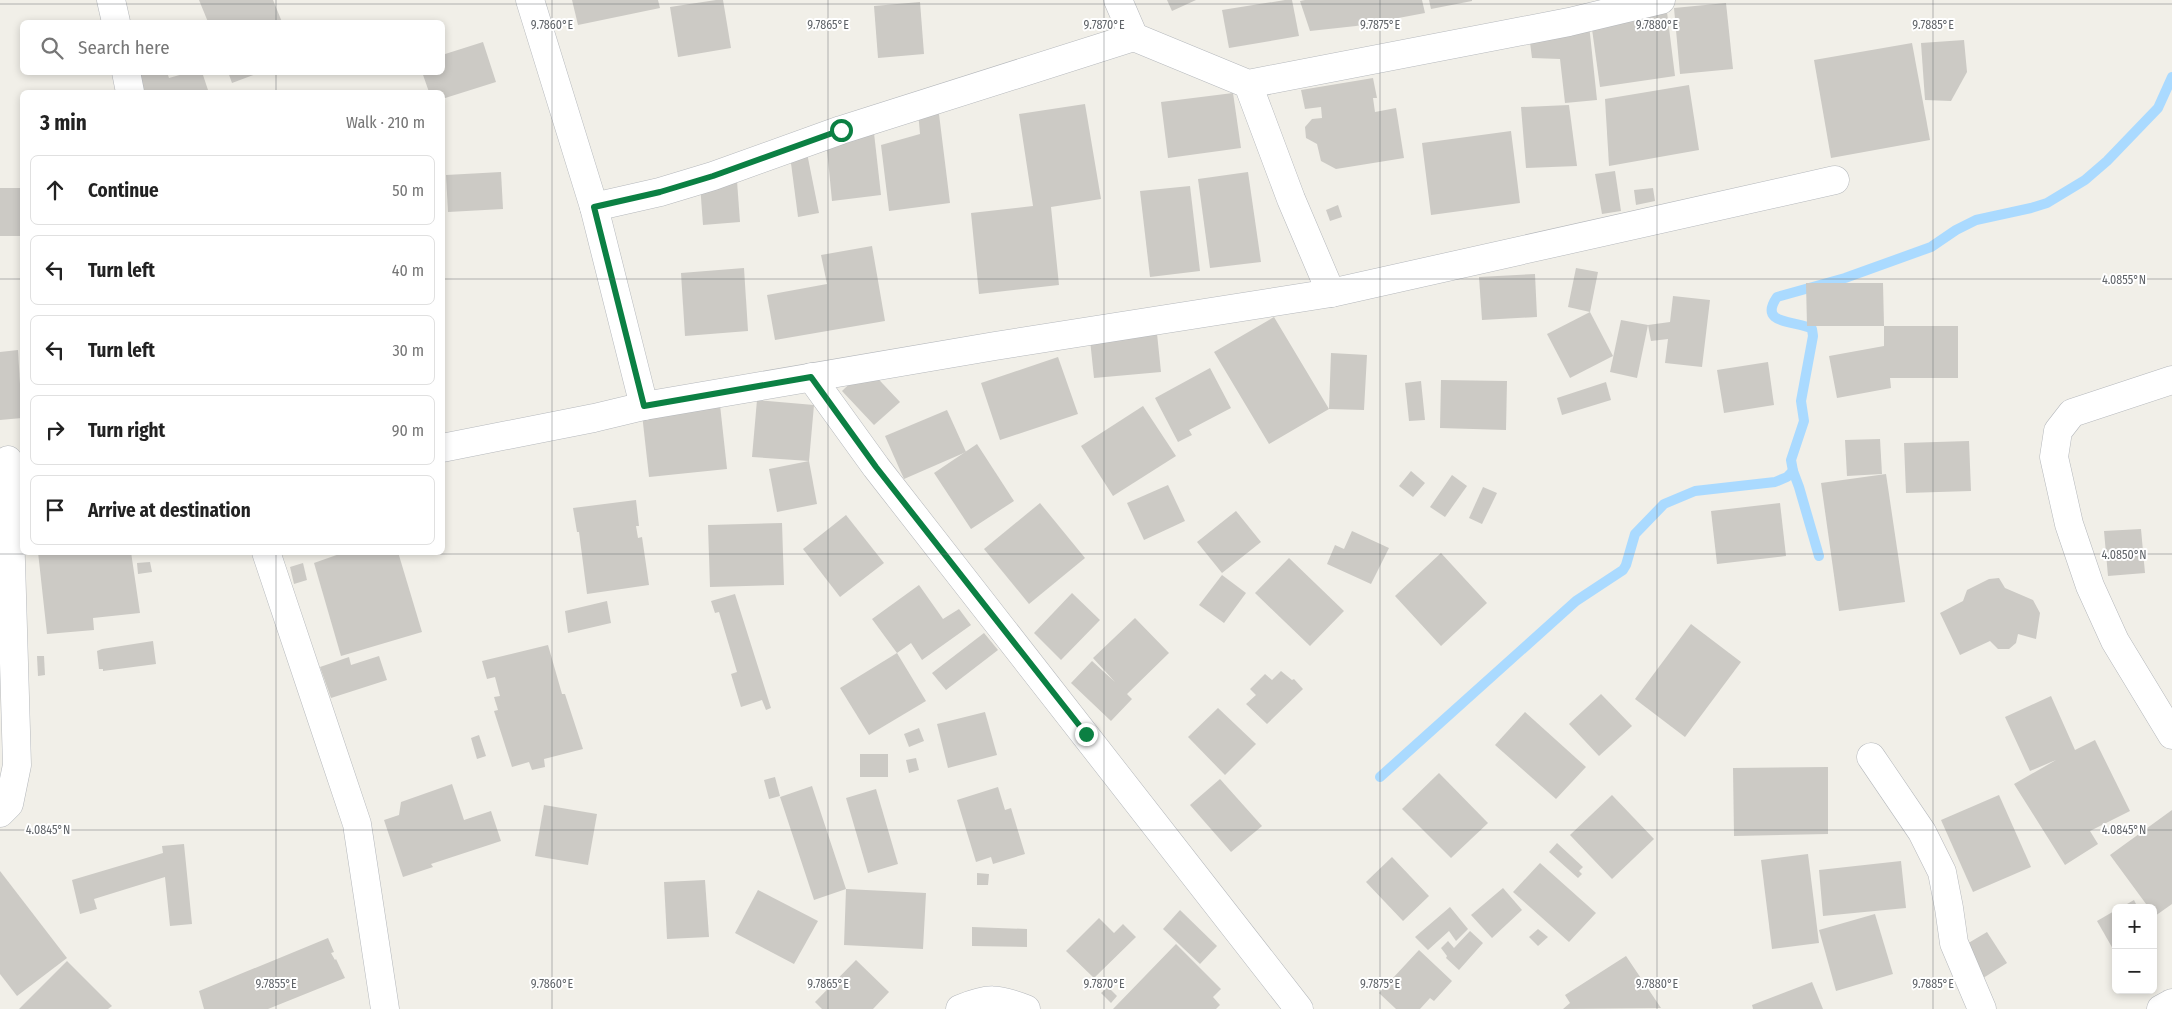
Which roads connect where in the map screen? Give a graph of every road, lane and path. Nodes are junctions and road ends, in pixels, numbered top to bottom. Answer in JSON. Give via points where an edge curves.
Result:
{"nodes":[{"id":1,"x":111,"y":0,"type":"edge"},
{"id":2,"x":530,"y":0,"type":"edge"},
{"id":3,"x":1118,"y":0,"type":"edge"},
{"id":4,"x":1661,"y":0,"type":"edge"},
{"id":5,"x":116,"y":20,"type":"edge"},
{"id":6,"x":1134,"y":37,"type":"junction"},
{"id":7,"x":127,"y":75,"type":"edge"},
{"id":8,"x":1248,"y":84,"type":"junction"},
{"id":9,"x":130,"y":90,"type":"edge"},
{"id":10,"x":1834,"y":180,"type":"dead end"},
{"id":11,"x":594,"y":207,"type":"junction"},
{"id":12,"x":1331,"y":293,"type":"junction"},
{"id":13,"x":811,"y":377,"type":"junction"},
{"id":14,"x":2172,"y":380,"type":"edge"},
{"id":15,"x":644,"y":406,"type":"junction"},
{"id":16,"x":445,"y":447,"type":"edge"},
{"id":17,"x":10,"y":460,"type":"edge"},
{"id":18,"x":267,"y":555,"type":"edge"},
{"id":19,"x":2172,"y":736,"type":"edge"},
{"id":20,"x":1871,"y":757,"type":"dead end"},
{"id":21,"x":0,"y":814,"type":"edge"},
{"id":22,"x":2172,"y":1003,"type":"edge"},
{"id":23,"x":1297,"y":1008,"type":"edge"},
{"id":24,"x":385,"y":1009,"type":"edge"},
{"id":25,"x":960,"y":1009,"type":"edge"},
{"id":26,"x":1026,"y":1009,"type":"edge"},
{"id":27,"x":1982,"y":1009,"type":"edge"},
{"id":28,"x":2161,"y":1009,"type":"edge"}],
"edges":[{"from":1,"to":5,"type":"street"},
{"from":2,"to":11,"type":"street"},
{"from":3,"to":6,"type":"street"},
{"from":4,"to":8,"type":"street","via":[[1569,22]]},
{"from":6,"to":8,"type":"street"},
{"from":6,"to":11,"type":"street","via":[[841,130],[713,176]]},
{"from":7,"to":9,"type":"street"},
{"from":8,"to":12,"type":"street"},
{"from":10,"to":12,"type":"street"},
{"from":11,"to":15,"type":"street"},
{"from":12,"to":13,"type":"street"},
{"from":13,"to":15,"type":"street"},
{"from":13,"to":23,"type":"street","via":[[876,467]]},
{"from":14,"to":19,"type":"street","via":[[2072,413],[2058,431],[2054,456],[2069,524],[2090,586],[2115,641]]},
{"from":15,"to":16,"type":"street"},
{"from":17,"to":21,"type":"street","via":[[17,765],[9,804]]},
{"from":18,"to":24,"type":"street","via":[[357,824]]},
{"from":20,"to":27,"type":"street","via":[[1922,832],[1942,872],[1954,943]]},
{"from":22,"to":28,"type":"street"},
{"from":25,"to":26,"type":"street","via":[[980,1001],[1002,1000]]}]}
